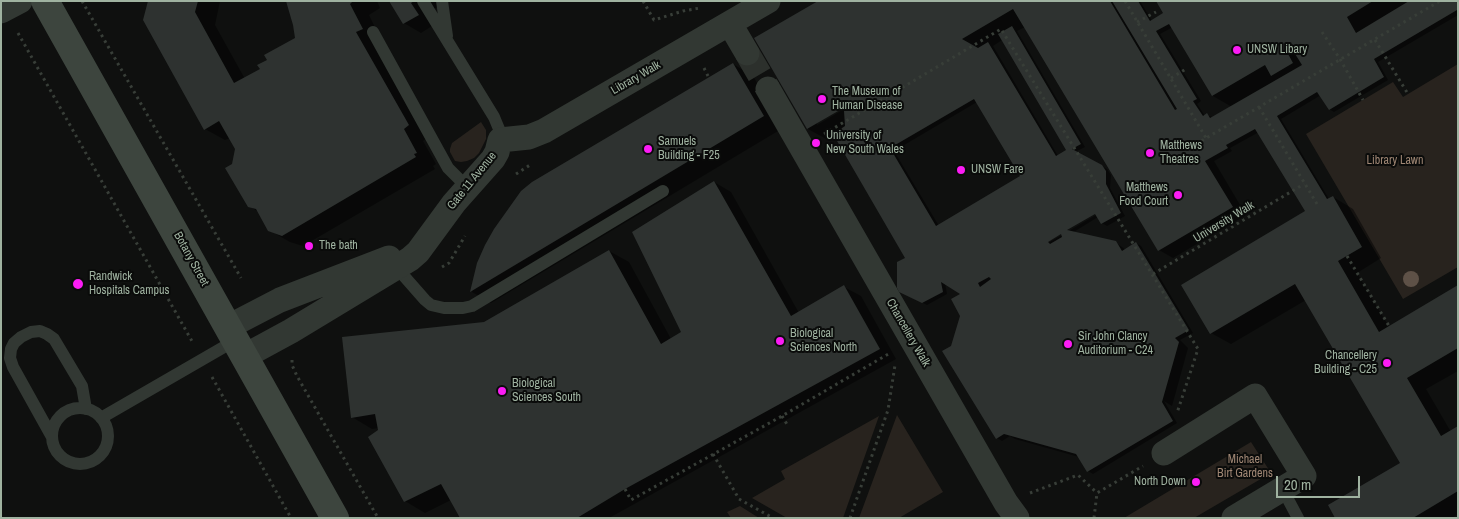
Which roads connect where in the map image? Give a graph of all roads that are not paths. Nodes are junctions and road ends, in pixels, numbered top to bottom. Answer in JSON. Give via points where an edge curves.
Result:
{"nodes":[{"id":1,"x":45,"y":1,"type":"edge"},
{"id":2,"x":422,"y":1,"type":"edge"},
{"id":3,"x":442,"y":1,"type":"edge"},
{"id":4,"x":768,"y":1,"type":"edge"},
{"id":5,"x":730,"y":24,"type":"junction"},
{"id":6,"x":373,"y":32,"type":"dead end"},
{"id":7,"x":448,"y":41,"type":"junction"},
{"id":8,"x":747,"y":53,"type":"tunnel mouth"},
{"id":9,"x":768,"y":90,"type":"tunnel mouth"},
{"id":10,"x":500,"y":140,"type":"junction"},
{"id":11,"x":467,"y":187,"type":"junction"},
{"id":12,"x":663,"y":191,"type":"dead end"},
{"id":13,"x":398,"y":270,"type":"junction"},
{"id":14,"x":237,"y":341,"type":"junction"},
{"id":15,"x":86,"y":409,"type":"junction"},
{"id":16,"x":101,"y":418,"type":"junction"},
{"id":17,"x":52,"y":437,"type":"junction"},
{"id":18,"x":1164,"y":453,"type":"road end"},
{"id":19,"x":1282,"y":488,"type":"junction"},
{"id":20,"x":1012,"y":510,"type":"edge"},
{"id":21,"x":335,"y":518,"type":"edge"},
{"id":22,"x":1234,"y":518,"type":"edge"},
{"id":23,"x":1298,"y":518,"type":"edge"}],
"edges":[{"from":1,"to":14,"type":"street","name":"Botany Street"},
{"from":2,"to":7,"type":"lane","name":"Gate 11 Avenue"},
{"from":3,"to":7,"type":"lane","name":"Gate 11 Avenue"},
{"from":4,"to":5,"type":"street","name":"Library Walk"},
{"from":5,"to":8,"type":"street"},
{"from":5,"to":10,"type":"street","name":"Library Walk","via":[[544,131],[530,137]]},
{"from":6,"to":11,"type":"lane","via":[[448,168]]},
{"from":7,"to":10,"type":"lane","name":"Gate 11 Avenue","via":[[494,116]]},
{"from":9,"to":20,"type":"street","name":"Chancellery Walk","via":[[802,147],[905,344]]},
{"from":10,"to":11,"type":"street","name":"Gate 11 Avenue","via":[[493,159]]},
{"from":11,"to":13,"type":"street","name":"Gate 11 Avenue","via":[[418,252]]},
{"from":12,"to":13,"type":"lane","via":[[472,306],[434,306]]},
{"from":13,"to":14,"type":"street","name":"Gate 11 Avenue","via":[[291,330]]},
{"from":13,"to":14,"type":"street","name":"Gate 11 Avenue","via":[[280,300]]},
{"from":14,"to":16,"type":"lane"},
{"from":14,"to":21,"type":"street","name":"Botany Street"},
{"from":15,"to":16,"type":"lane"},
{"from":15,"to":17,"type":"lane","via":[[62,414],[54,426]]},
{"from":15,"to":17,"type":"lane","via":[[82,386],[54,339],[40,331],[21,337],[14,343],[10,358]]},
{"from":16,"to":17,"type":"lane","via":[[107,429],[108,442],[102,454],[87,464],[70,463],[62,458],[54,448]]},
{"from":18,"to":19,"type":"street","via":[[1255,396],[1304,476]]},
{"from":19,"to":22,"type":"street"},
{"from":19,"to":23,"type":"lane"}]}
